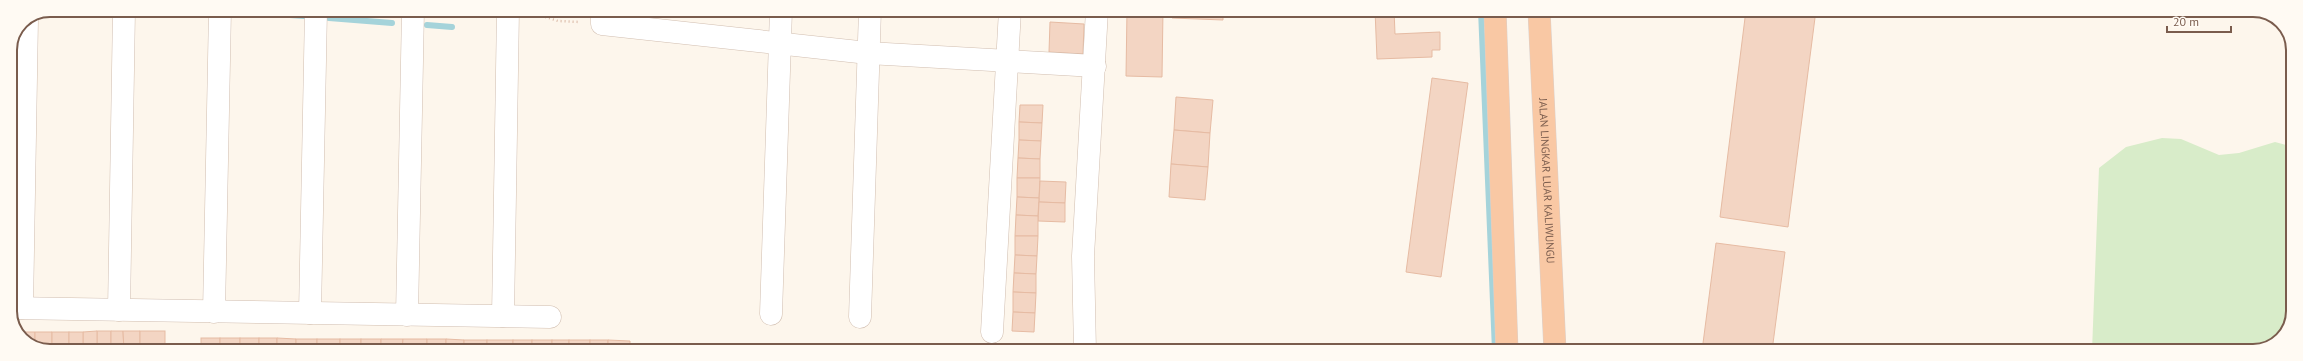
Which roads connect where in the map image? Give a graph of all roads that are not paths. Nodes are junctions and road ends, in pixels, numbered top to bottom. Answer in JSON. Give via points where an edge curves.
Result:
{"nodes":[{"id":1,"x":124,"y":17,"type":"edge"},
{"id":2,"x":220,"y":17,"type":"edge"},
{"id":3,"x":316,"y":17,"type":"edge"},
{"id":4,"x":413,"y":17,"type":"edge"},
{"id":5,"x":508,"y":17,"type":"edge"},
{"id":6,"x":602,"y":17,"type":"edge"},
{"id":7,"x":781,"y":17,"type":"edge"},
{"id":8,"x":870,"y":17,"type":"edge"},
{"id":9,"x":1010,"y":17,"type":"edge"},
{"id":10,"x":1097,"y":17,"type":"edge"},
{"id":11,"x":1495,"y":17,"type":"edge"},
{"id":12,"x":1539,"y":17,"type":"edge"},
{"id":13,"x":27,"y":27,"type":"edge"},
{"id":14,"x":780,"y":45,"type":"junction"},
{"id":15,"x":868,"y":53,"type":"junction"},
{"id":16,"x":1008,"y":60,"type":"junction"},
{"id":17,"x":1095,"y":66,"type":"junction"},
{"id":18,"x":17,"y":282,"type":"edge"},
{"id":19,"x":17,"y":308,"type":"edge"},
{"id":20,"x":119,"y":310,"type":"junction"},
{"id":21,"x":214,"y":312,"type":"junction"},
{"id":22,"x":310,"y":313,"type":"junction"},
{"id":23,"x":771,"y":314,"type":"dead end"},
{"id":24,"x":407,"y":315,"type":"junction"},
{"id":25,"x":503,"y":316,"type":"junction"},
{"id":26,"x":550,"y":317,"type":"dead end"},
{"id":27,"x":860,"y":317,"type":"dead end"},
{"id":28,"x":992,"y":332,"type":"dead end"},
{"id":29,"x":1085,"y":344,"type":"edge"},
{"id":30,"x":1507,"y":344,"type":"edge"},
{"id":31,"x":1555,"y":344,"type":"edge"}],
"edges":[{"from":1,"to":20,"type":"street"},
{"from":2,"to":21,"type":"street"},
{"from":3,"to":22,"type":"street"},
{"from":4,"to":24,"type":"street"},
{"from":5,"to":25,"type":"street"},
{"from":6,"to":14,"type":"street"},
{"from":7,"to":14,"type":"street"},
{"from":8,"to":15,"type":"street"},
{"from":9,"to":16,"type":"street"},
{"from":10,"to":17,"type":"street"},
{"from":11,"to":30,"type":"highway"},
{"from":12,"to":31,"type":"highway","name":"JALAN LINGKAR LUAR KALIWUNGU"},
{"from":13,"to":18,"type":"street"},
{"from":14,"to":15,"type":"street"},
{"from":14,"to":23,"type":"street"},
{"from":15,"to":16,"type":"street"},
{"from":15,"to":27,"type":"street"},
{"from":16,"to":17,"type":"street"},
{"from":16,"to":28,"type":"street"},
{"from":17,"to":29,"type":"street","via":[[1083,256]]},
{"from":19,"to":20,"type":"street"},
{"from":20,"to":21,"type":"street"},
{"from":21,"to":22,"type":"street"},
{"from":22,"to":24,"type":"street"},
{"from":24,"to":25,"type":"street"},
{"from":25,"to":26,"type":"street"}]}
